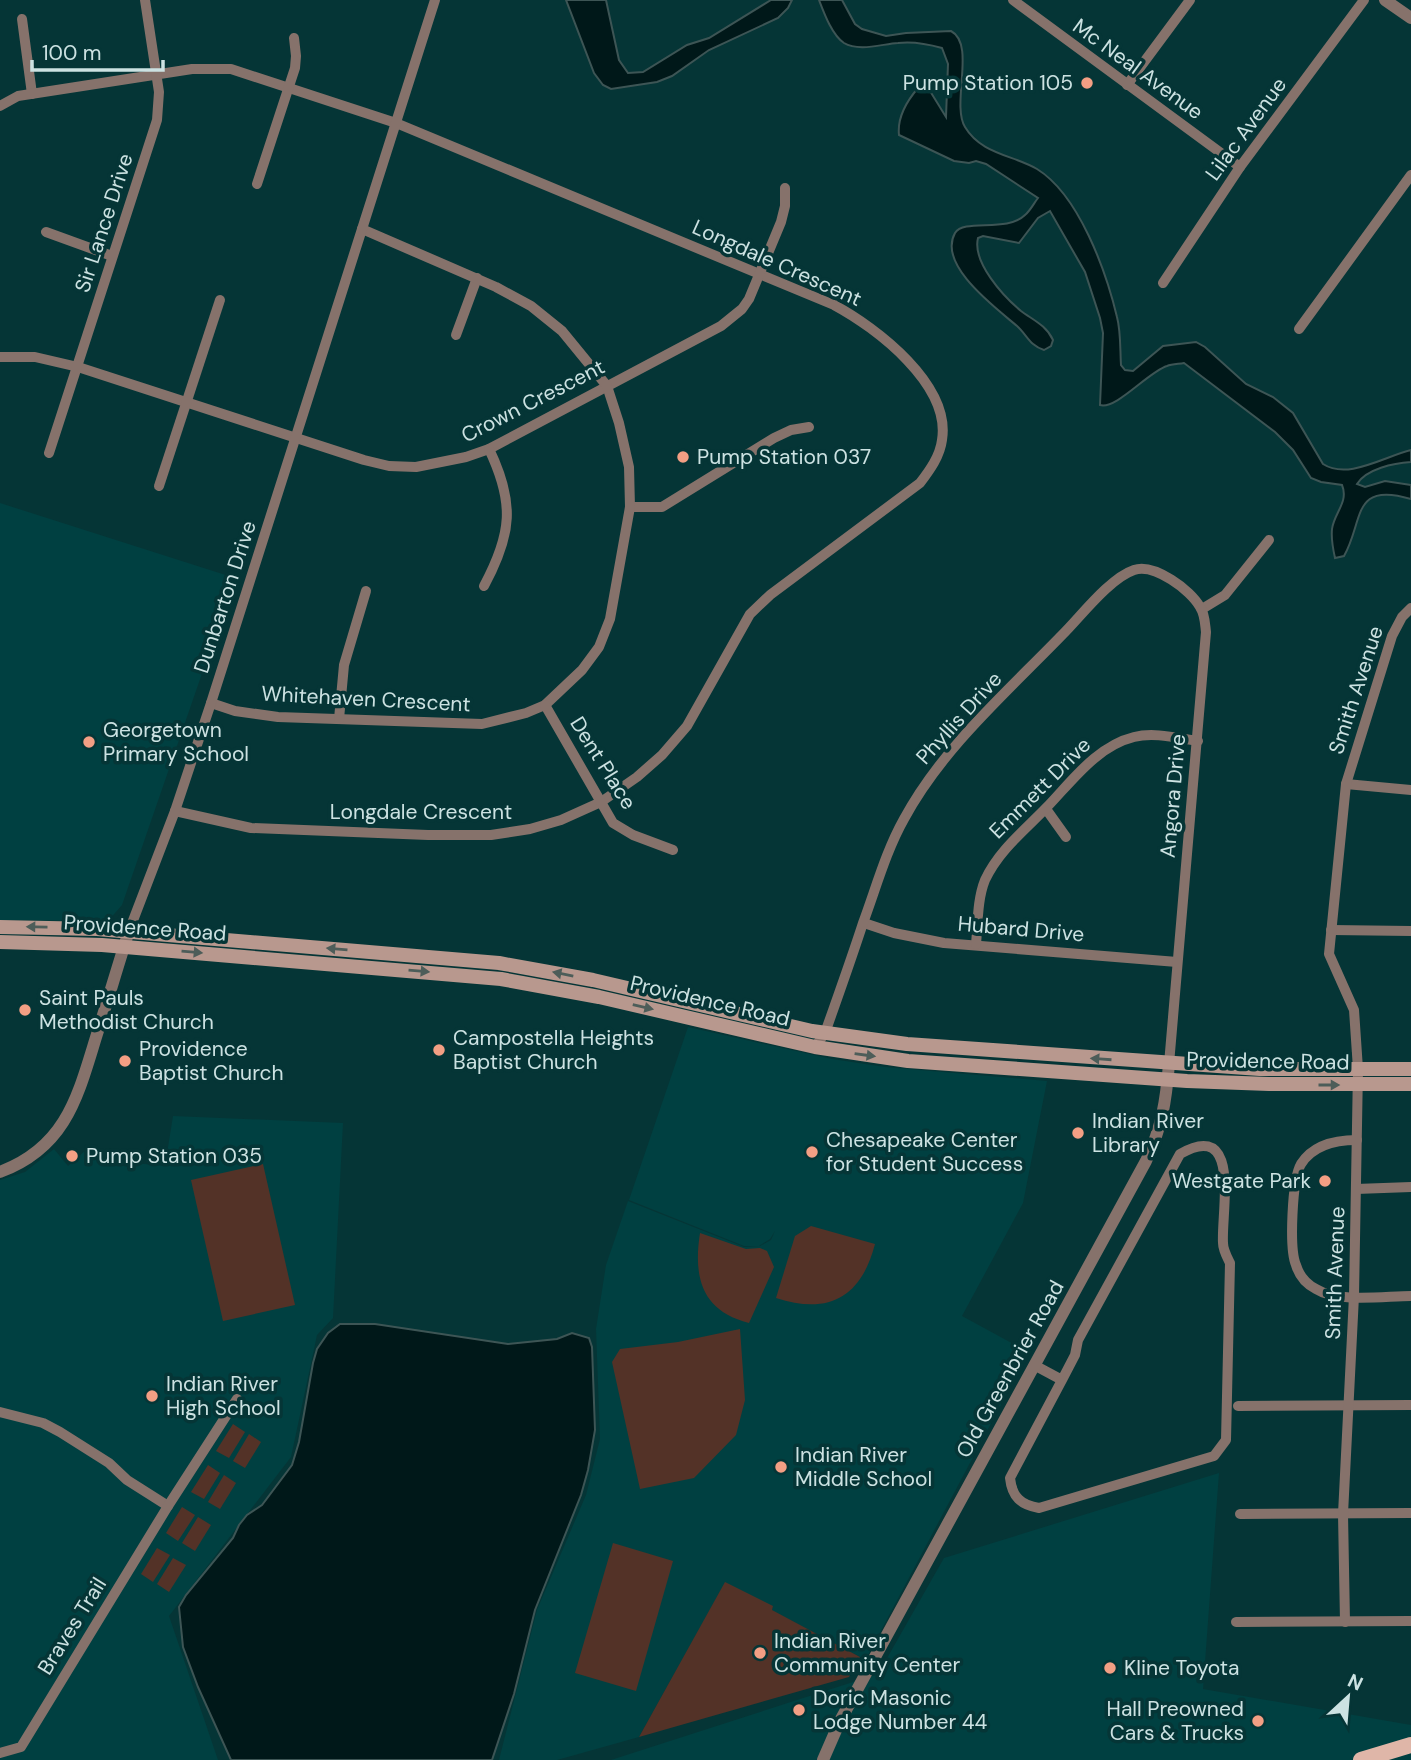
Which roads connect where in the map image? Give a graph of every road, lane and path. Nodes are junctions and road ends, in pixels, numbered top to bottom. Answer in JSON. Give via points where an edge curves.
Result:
{"nodes":[{"id":1,"x":145,"y":0,"type":"edge"},
{"id":2,"x":435,"y":0,"type":"edge"},
{"id":3,"x":1190,"y":0,"type":"edge"},
{"id":4,"x":1364,"y":0,"type":"edge"},
{"id":5,"x":1385,"y":0,"type":"edge"},
{"id":6,"x":1015,"y":1,"type":"edge"},
{"id":7,"x":1411,"y":18,"type":"edge"},
{"id":8,"x":22,"y":19,"type":"dead end"},
{"id":9,"x":294,"y":37,"type":"dead end"},
{"id":10,"x":155,"y":75,"type":"junction"},
{"id":11,"x":1127,"y":85,"type":"junction"},
{"id":12,"x":288,"y":87,"type":"junction"},
{"id":13,"x":32,"y":94,"type":"junction"},
{"id":14,"x":0,"y":106,"type":"edge"},
{"id":15,"x":396,"y":123,"type":"junction"},
{"id":16,"x":1240,"y":167,"type":"junction"},
{"id":17,"x":1411,"y":175,"type":"edge"},
{"id":18,"x":257,"y":184,"type":"dead end"},
{"id":19,"x":785,"y":188,"type":"dead end"},
{"id":20,"x":362,"y":229,"type":"junction"},
{"id":21,"x":46,"y":232,"type":"dead end"},
{"id":22,"x":112,"y":256,"type":"junction"},
{"id":23,"x":759,"y":274,"type":"junction"},
{"id":24,"x":477,"y":278,"type":"junction"},
{"id":25,"x":1163,"y":283,"type":"dead end"},
{"id":26,"x":220,"y":300,"type":"dead end"},
{"id":27,"x":1299,"y":329,"type":"dead end"},
{"id":28,"x":456,"y":335,"type":"dead end"},
{"id":29,"x":0,"y":357,"type":"edge"},
{"id":30,"x":78,"y":367,"type":"junction"},
{"id":31,"x":607,"y":386,"type":"junction"},
{"id":32,"x":187,"y":404,"type":"junction"},
{"id":33,"x":809,"y":427,"type":"dead end"},
{"id":34,"x":296,"y":439,"type":"junction"},
{"id":35,"x":489,"y":449,"type":"junction"},
{"id":36,"x":49,"y":453,"type":"dead end"},
{"id":37,"x":159,"y":486,"type":"dead end"},
{"id":38,"x":630,"y":508,"type":"junction"},
{"id":39,"x":1269,"y":540,"type":"dead end"},
{"id":40,"x":485,"y":586,"type":"dead end"},
{"id":41,"x":366,"y":591,"type":"dead end"},
{"id":42,"x":1411,"y":608,"type":"edge"},
{"id":43,"x":1202,"y":609,"type":"junction"},
{"id":44,"x":211,"y":703,"type":"junction"},
{"id":45,"x":545,"y":705,"type":"junction"},
{"id":46,"x":339,"y":719,"type":"junction"},
{"id":47,"x":1198,"y":741,"type":"junction"},
{"id":48,"x":1346,"y":783,"type":"junction"},
{"id":49,"x":1411,"y":790,"type":"edge"},
{"id":50,"x":601,"y":802,"type":"junction"},
{"id":51,"x":1045,"y":809,"type":"junction"},
{"id":52,"x":175,"y":811,"type":"junction"},
{"id":53,"x":1066,"y":837,"type":"dead end"},
{"id":54,"x":673,"y":850,"type":"dead end"},
{"id":55,"x":864,"y":922,"type":"junction"},
{"id":56,"x":0,"y":927,"type":"edge"},
{"id":57,"x":1331,"y":930,"type":"junction"},
{"id":58,"x":129,"y":931,"type":"junction"},
{"id":59,"x":1411,"y":931,"type":"edge"},
{"id":60,"x":0,"y":942,"type":"edge"},
{"id":61,"x":975,"y":944,"type":"junction"},
{"id":62,"x":124,"y":946,"type":"junction"},
{"id":63,"x":1177,"y":962,"type":"junction"},
{"id":64,"x":825,"y":1033,"type":"junction"},
{"id":65,"x":815,"y":1047,"type":"junction"},
{"id":66,"x":1169,"y":1064,"type":"junction"},
{"id":67,"x":1358,"y":1069,"type":"junction"},
{"id":68,"x":1411,"y":1069,"type":"edge"},
{"id":69,"x":1168,"y":1080,"type":"junction"},
{"id":70,"x":1411,"y":1084,"type":"edge"},
{"id":71,"x":1358,"y":1085,"type":"junction"},
{"id":72,"x":1357,"y":1140,"type":"junction"},
{"id":73,"x":0,"y":1172,"type":"edge"},
{"id":74,"x":1411,"y":1187,"type":"edge"},
{"id":75,"x":1356,"y":1189,"type":"junction"},
{"id":76,"x":1354,"y":1296,"type":"junction"},
{"id":77,"x":1411,"y":1296,"type":"edge"},
{"id":78,"x":1034,"y":1365,"type":"junction"},
{"id":79,"x":1062,"y":1380,"type":"junction"},
{"id":80,"x":237,"y":1399,"type":"dead end"},
{"id":81,"x":1411,"y":1405,"type":"edge"},
{"id":82,"x":1238,"y":1406,"type":"dead end"},
{"id":83,"x":1349,"y":1406,"type":"junction"},
{"id":84,"x":0,"y":1412,"type":"edge"},
{"id":85,"x":168,"y":1506,"type":"junction"},
{"id":86,"x":1411,"y":1513,"type":"edge"},
{"id":87,"x":1240,"y":1514,"type":"dead end"},
{"id":88,"x":1343,"y":1514,"type":"junction"},
{"id":89,"x":1411,"y":1621,"type":"edge"},
{"id":90,"x":1236,"y":1622,"type":"dead end"},
{"id":91,"x":1345,"y":1622,"type":"junction"},
{"id":92,"x":1411,"y":1745,"type":"edge"},
{"id":93,"x":0,"y":1753,"type":"edge"},
{"id":94,"x":823,"y":1760,"type":"edge"},
{"id":95,"x":1361,"y":1760,"type":"edge"}],
"edges":[{"from":1,"to":10,"type":"street","name":"Sir Lance Drive"},
{"from":2,"to":15,"type":"street","name":"Dunbarton Drive"},
{"from":3,"to":11,"type":"street"},
{"from":4,"to":16,"type":"street","name":"Lilac Avenue"},
{"from":5,"to":7,"type":"street"},
{"from":6,"to":11,"type":"street","name":"Mc Neal Avenue"},
{"from":8,"to":13,"type":"street"},
{"from":9,"to":12,"type":"street","via":[[296,56]]},
{"from":10,"to":12,"type":"street","name":"Longdale Crescent","via":[[219,68]]},
{"from":10,"to":13,"type":"street","name":"Longdale Crescent"},
{"from":10,"to":22,"type":"street","name":"Sir Lance Drive","via":[[159,99],[154,132]]},
{"from":11,"to":16,"type":"street","name":"Mc Neal Avenue"},
{"from":12,"to":15,"type":"street","name":"Longdale Crescent"},
{"from":12,"to":18,"type":"street"},
{"from":13,"to":14,"type":"street","name":"Longdale Crescent"},
{"from":15,"to":20,"type":"street","name":"Dunbarton Drive"},
{"from":15,"to":23,"type":"street","name":"Longdale Crescent"},
{"from":16,"to":25,"type":"street","name":"Lilac Avenue"},
{"from":17,"to":27,"type":"street"},
{"from":19,"to":23,"type":"street","name":"Crown Crescent","via":[[781,222]]},
{"from":20,"to":24,"type":"street","name":"Whitehaven Crescent"},
{"from":20,"to":34,"type":"street","name":"Dunbarton Drive"},
{"from":21,"to":22,"type":"street"},
{"from":22,"to":30,"type":"street","name":"Sir Lance Drive"},
{"from":23,"to":31,"type":"street","name":"Crown Crescent","via":[[742,309],[722,326]]},
{"from":23,"to":50,"type":"street","name":"Longdale Crescent","via":[[856,317],[895,348],[936,402],[942,424],[939,450],[920,483],[750,614],[687,726],[662,755]]},
{"from":24,"to":28,"type":"street"},
{"from":24,"to":31,"type":"street","name":"Whitehaven Crescent","via":[[547,318]]},
{"from":26,"to":32,"type":"street"},
{"from":29,"to":30,"type":"street","name":"Crown Crescent","via":[[36,357]]},
{"from":30,"to":32,"type":"street","name":"Crown Crescent"},
{"from":30,"to":36,"type":"street","name":"Sir Lance Drive"},
{"from":31,"to":35,"type":"street","name":"Crown Crescent"},
{"from":31,"to":38,"type":"street","name":"Whitehaven Crescent","via":[[629,467]]},
{"from":32,"to":34,"type":"street","name":"Crown Crescent"},
{"from":32,"to":37,"type":"street"},
{"from":33,"to":38,"type":"street","via":[[774,438],[662,507]]},
{"from":34,"to":35,"type":"street","name":"Crown Crescent","via":[[390,466],[416,467]]},
{"from":34,"to":44,"type":"street","name":"Dunbarton Drive"},
{"from":35,"to":40,"type":"street","via":[[501,473],[507,516],[505,540]]},
{"from":38,"to":45,"type":"street","name":"Whitehaven Crescent","via":[[616,593],[599,647]]},
{"from":39,"to":43,"type":"street","via":[[1225,595]]},
{"from":41,"to":46,"type":"street","via":[[344,665]]},
{"from":42,"to":48,"type":"street","name":"Smith Avenue","via":[[1392,636]]},
{"from":43,"to":47,"type":"street","name":"Angora Drive","via":[[1206,645]]},
{"from":43,"to":55,"type":"street","name":"Phyllis Drive","via":[[1188,592],[1152,571],[1138,569],[1113,584],[952,750],[904,819]]},
{"from":44,"to":46,"type":"street","name":"Whitehaven Crescent","via":[[270,716]]},
{"from":44,"to":52,"type":"street","name":"Dunbarton Drive"},
{"from":45,"to":46,"type":"street","name":"Whitehaven Crescent","via":[[482,724]]},
{"from":45,"to":50,"type":"street","name":"Dent Place"},
{"from":47,"to":51,"type":"street","name":"Emmett Drive","via":[[1147,734],[1121,741],[1086,765]]},
{"from":47,"to":63,"type":"street","name":"Angora Drive"},
{"from":48,"to":49,"type":"street"},
{"from":48,"to":57,"type":"street","name":"Smith Avenue"},
{"from":50,"to":52,"type":"street","name":"Longdale Crescent","via":[[561,820],[491,835],[283,830]]},
{"from":50,"to":54,"type":"street","name":"Dent Place","via":[[613,823]]},
{"from":51,"to":53,"type":"street"},
{"from":51,"to":61,"type":"street","name":"Emmett Drive","via":[[994,863],[982,891]]},
{"from":52,"to":58,"type":"street","name":"Dunbarton Drive"},
{"from":55,"to":61,"type":"street","name":"Hubard Drive","via":[[921,939]]},
{"from":55,"to":64,"type":"street","name":"Phyllis Drive"},
{"from":58,"to":56,"type":"main road","name":"Providence Road","one_way":true},
{"from":57,"to":59,"type":"street"},
{"from":57,"to":67,"type":"street","name":"Smith Avenue","via":[[1329,954],[1354,1010]]},
{"from":58,"to":62,"type":"street","name":"Dunbarton Drive"},
{"from":64,"to":58,"type":"main road","name":"Providence Road","one_way":true,"via":[[518,966]]},
{"from":60,"to":62,"type":"main road","name":"Providence Road"},
{"from":61,"to":63,"type":"street","name":"Hubard Drive"},
{"from":62,"to":65,"type":"main road","name":"Providence Road","one_way":true,"via":[[517,981]]},
{"from":62,"to":73,"type":"street","name":"Dunbarton Drive","via":[[78,1099],[46,1145]]},
{"from":63,"to":66,"type":"street","name":"Angora Drive"},
{"from":64,"to":65,"type":"street","name":"Phyllis Drive"},
{"from":66,"to":64,"type":"main road","name":"Providence Road","one_way":true,"via":[[906,1044]]},
{"from":65,"to":69,"type":"main road","name":"Providence Road","one_way":true,"via":[[908,1060]]},
{"from":66,"to":67,"type":"main road","name":"Providence Road"},
{"from":66,"to":69,"type":"street","name":"Old Greenbrier Road"},
{"from":67,"to":68,"type":"main road","name":"Providence Road"},
{"from":67,"to":71,"type":"street","name":"Smith Avenue"},
{"from":69,"to":71,"type":"main road","name":"Providence Road","one_way":true},
{"from":69,"to":78,"type":"street","name":"Old Greenbrier Road","via":[[1159,1133]]},
{"from":70,"to":71,"type":"main road","name":"Providence Road"},
{"from":71,"to":72,"type":"street","name":"Smith Avenue"},
{"from":72,"to":75,"type":"street","name":"Smith Avenue"},
{"from":72,"to":76,"type":"street","via":[[1334,1141],[1306,1158],[1294,1186],[1294,1262],[1307,1283],[1328,1295]]},
{"from":74,"to":75,"type":"street"},
{"from":75,"to":76,"type":"street","name":"Smith Avenue"},
{"from":76,"to":77,"type":"street"},
{"from":76,"to":83,"type":"street","name":"Smith Avenue"},
{"from":78,"to":79,"type":"street"},
{"from":78,"to":94,"type":"street","name":"Old Greenbrier Road"},
{"from":79,"to":79,"type":"street","via":[[1078,1340],[1180,1154],[1206,1146],[1218,1153],[1224,1168],[1223,1246],[1230,1263],[1226,1440],[1219,1452],[1039,1508],[1027,1506],[1011,1490],[1010,1478]]},
{"from":80,"to":85,"type":"street","name":"Braves Trail"},
{"from":81,"to":83,"type":"street"},
{"from":82,"to":83,"type":"street"},
{"from":83,"to":88,"type":"street","name":"Smith Avenue"},
{"from":84,"to":85,"type":"street","via":[[60,1432]]},
{"from":85,"to":93,"type":"street","name":"Braves Trail","via":[[21,1747]]},
{"from":86,"to":88,"type":"street"},
{"from":87,"to":88,"type":"street"},
{"from":88,"to":91,"type":"street","name":"Smith Avenue"},
{"from":89,"to":91,"type":"street"},
{"from":90,"to":91,"type":"street"},
{"from":92,"to":95,"type":"main road"}]}
